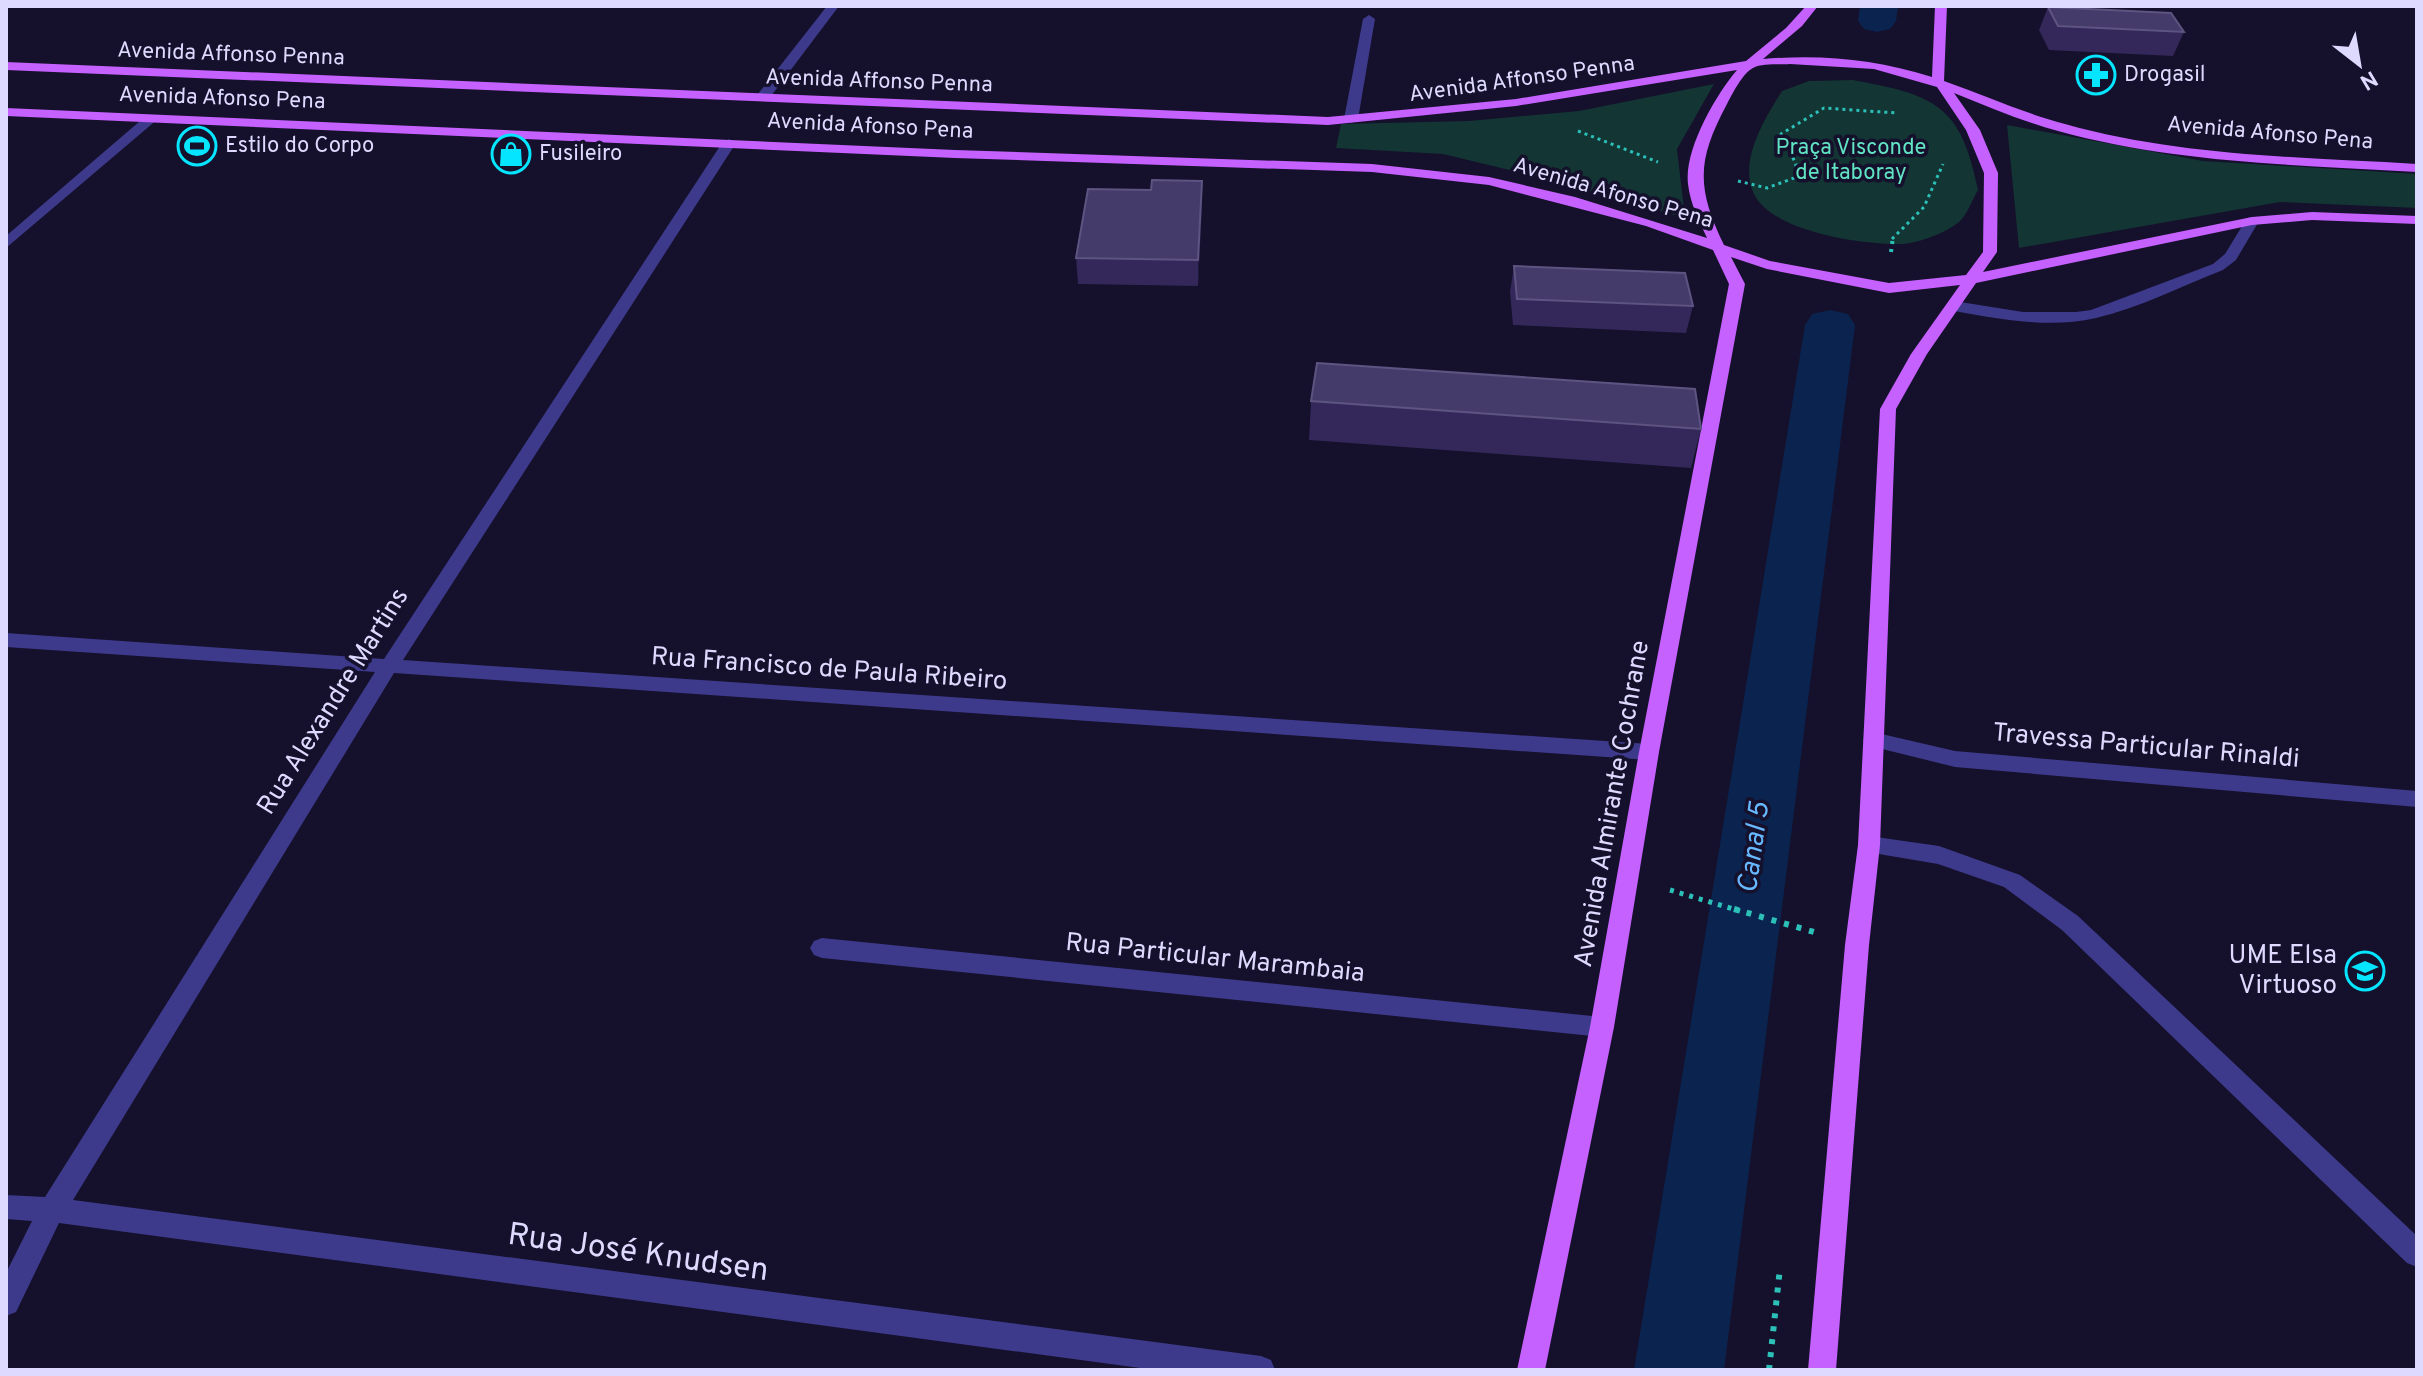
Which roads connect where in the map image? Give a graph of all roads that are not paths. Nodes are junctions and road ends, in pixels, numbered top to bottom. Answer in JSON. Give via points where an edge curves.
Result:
{"nodes":[{"id":1,"x":833,"y":6,"type":"edge"},
{"id":2,"x":1812,"y":6,"type":"edge"},
{"id":3,"x":1941,"y":6,"type":"edge"},
{"id":4,"x":1369,"y":19,"type":"dead end"},
{"id":5,"x":6,"y":66,"type":"edge"},
{"id":6,"x":1746,"y":66,"type":"junction"},
{"id":7,"x":1938,"y":80,"type":"junction"},
{"id":8,"x":763,"y":97,"type":"junction"},
{"id":9,"x":6,"y":112,"type":"edge"},
{"id":10,"x":152,"y":118,"type":"junction"},
{"id":11,"x":1351,"y":119,"type":"junction"},
{"id":12,"x":729,"y":143,"type":"junction"},
{"id":13,"x":2417,"y":168,"type":"edge"},
{"id":14,"x":2417,"y":220,"type":"edge"},
{"id":15,"x":2252,"y":221,"type":"junction"},
{"id":16,"x":6,"y":244,"type":"edge"},
{"id":17,"x":1722,"y":248,"type":"junction"},
{"id":18,"x":1972,"y":279,"type":"junction"},
{"id":19,"x":1954,"y":306,"type":"junction"},
{"id":20,"x":6,"y":640,"type":"edge"},
{"id":21,"x":389,"y":666,"type":"junction"},
{"id":22,"x":1873,"y":740,"type":"junction"},
{"id":23,"x":1649,"y":752,"type":"junction"},
{"id":24,"x":2417,"y":799,"type":"edge"},
{"id":25,"x":1869,"y":845,"type":"junction"},
{"id":26,"x":822,"y":948,"type":"dead end"},
{"id":27,"x":1602,"y":1027,"type":"junction"},
{"id":28,"x":6,"y":1207,"type":"edge"},
{"id":29,"x":52,"y":1210,"type":"junction"},
{"id":30,"x":2417,"y":1254,"type":"edge"},
{"id":31,"x":6,"y":1302,"type":"edge"},
{"id":32,"x":1261,"y":1370,"type":"edge"},
{"id":33,"x":1531,"y":1370,"type":"edge"},
{"id":34,"x":1822,"y":1370,"type":"edge"}],
"edges":[{"from":1,"to":8,"type":"street"},
{"from":2,"to":6,"type":"main road","via":[[1799,26]]},
{"from":3,"to":7,"type":"main road"},
{"from":4,"to":11,"type":"street"},
{"from":5,"to":8,"type":"main road","name":"Avenida Affonso Penna"},
{"from":6,"to":7,"type":"main road","via":[[1844,60]]},
{"from":6,"to":11,"type":"main road","name":"Avenida Affonso Penna","via":[[1512,104]]},
{"from":6,"to":17,"type":"main road","via":[[1718,109],[1694,171],[1710,231]]},
{"from":7,"to":13,"type":"main road","name":"Avenida Afonso Pena","via":[[2033,118],[2100,137],[2248,157]]},
{"from":7,"to":18,"type":"main road","via":[[1965,116],[1991,173],[1990,252]]},
{"from":8,"to":11,"type":"main road","name":"Avenida Affonso Penna"},
{"from":9,"to":10,"type":"main road","name":"Avenida Afonso Pena"},
{"from":10,"to":12,"type":"main road","name":"Avenida Afonso Pena"},
{"from":10,"to":16,"type":"street"},
{"from":12,"to":17,"type":"main road","name":"Avenida Afonso Pena","via":[[1372,168],[1489,181],[1651,223]]},
{"from":12,"to":21,"type":"street","name":"Rua Alexandre Martins"},
{"from":14,"to":15,"type":"main road","via":[[2312,216]]},
{"from":15,"to":18,"type":"main road"},
{"from":15,"to":19,"type":"street","via":[[2231,257],[2218,267],[2094,314],[2029,319]]},
{"from":17,"to":18,"type":"main road","via":[[1767,265],[1889,288]]},
{"from":17,"to":23,"type":"main road","name":"Avenida Almirante Cochrane","via":[[1737,284]]},
{"from":18,"to":19,"type":"main road"},
{"from":19,"to":22,"type":"main road","via":[[1888,409]]},
{"from":20,"to":21,"type":"street","name":"Rua Francisco de Paula Ribeiro"},
{"from":21,"to":23,"type":"street","name":"Rua Francisco de Paula Ribeiro"},
{"from":21,"to":29,"type":"street","name":"Rua Alexandre Martins"},
{"from":22,"to":24,"type":"street","name":"Travessa Particular Rinaldi","via":[[1955,759]]},
{"from":22,"to":25,"type":"main road"},
{"from":23,"to":27,"type":"main road","name":"Avenida Almirante Cochrane"},
{"from":25,"to":30,"type":"street","via":[[1939,855],[2012,881],[2070,923]]},
{"from":25,"to":34,"type":"main road"},
{"from":26,"to":27,"type":"street","name":"Rua Particular Marambaia"},
{"from":27,"to":33,"type":"main road","name":"Avenida Almirante Cochrane"},
{"from":28,"to":29,"type":"street","name":"Rua José Knudsen"},
{"from":29,"to":31,"type":"street","name":"Rua Alexandre Martins"},
{"from":29,"to":32,"type":"street","name":"Rua José Knudsen"}]}
